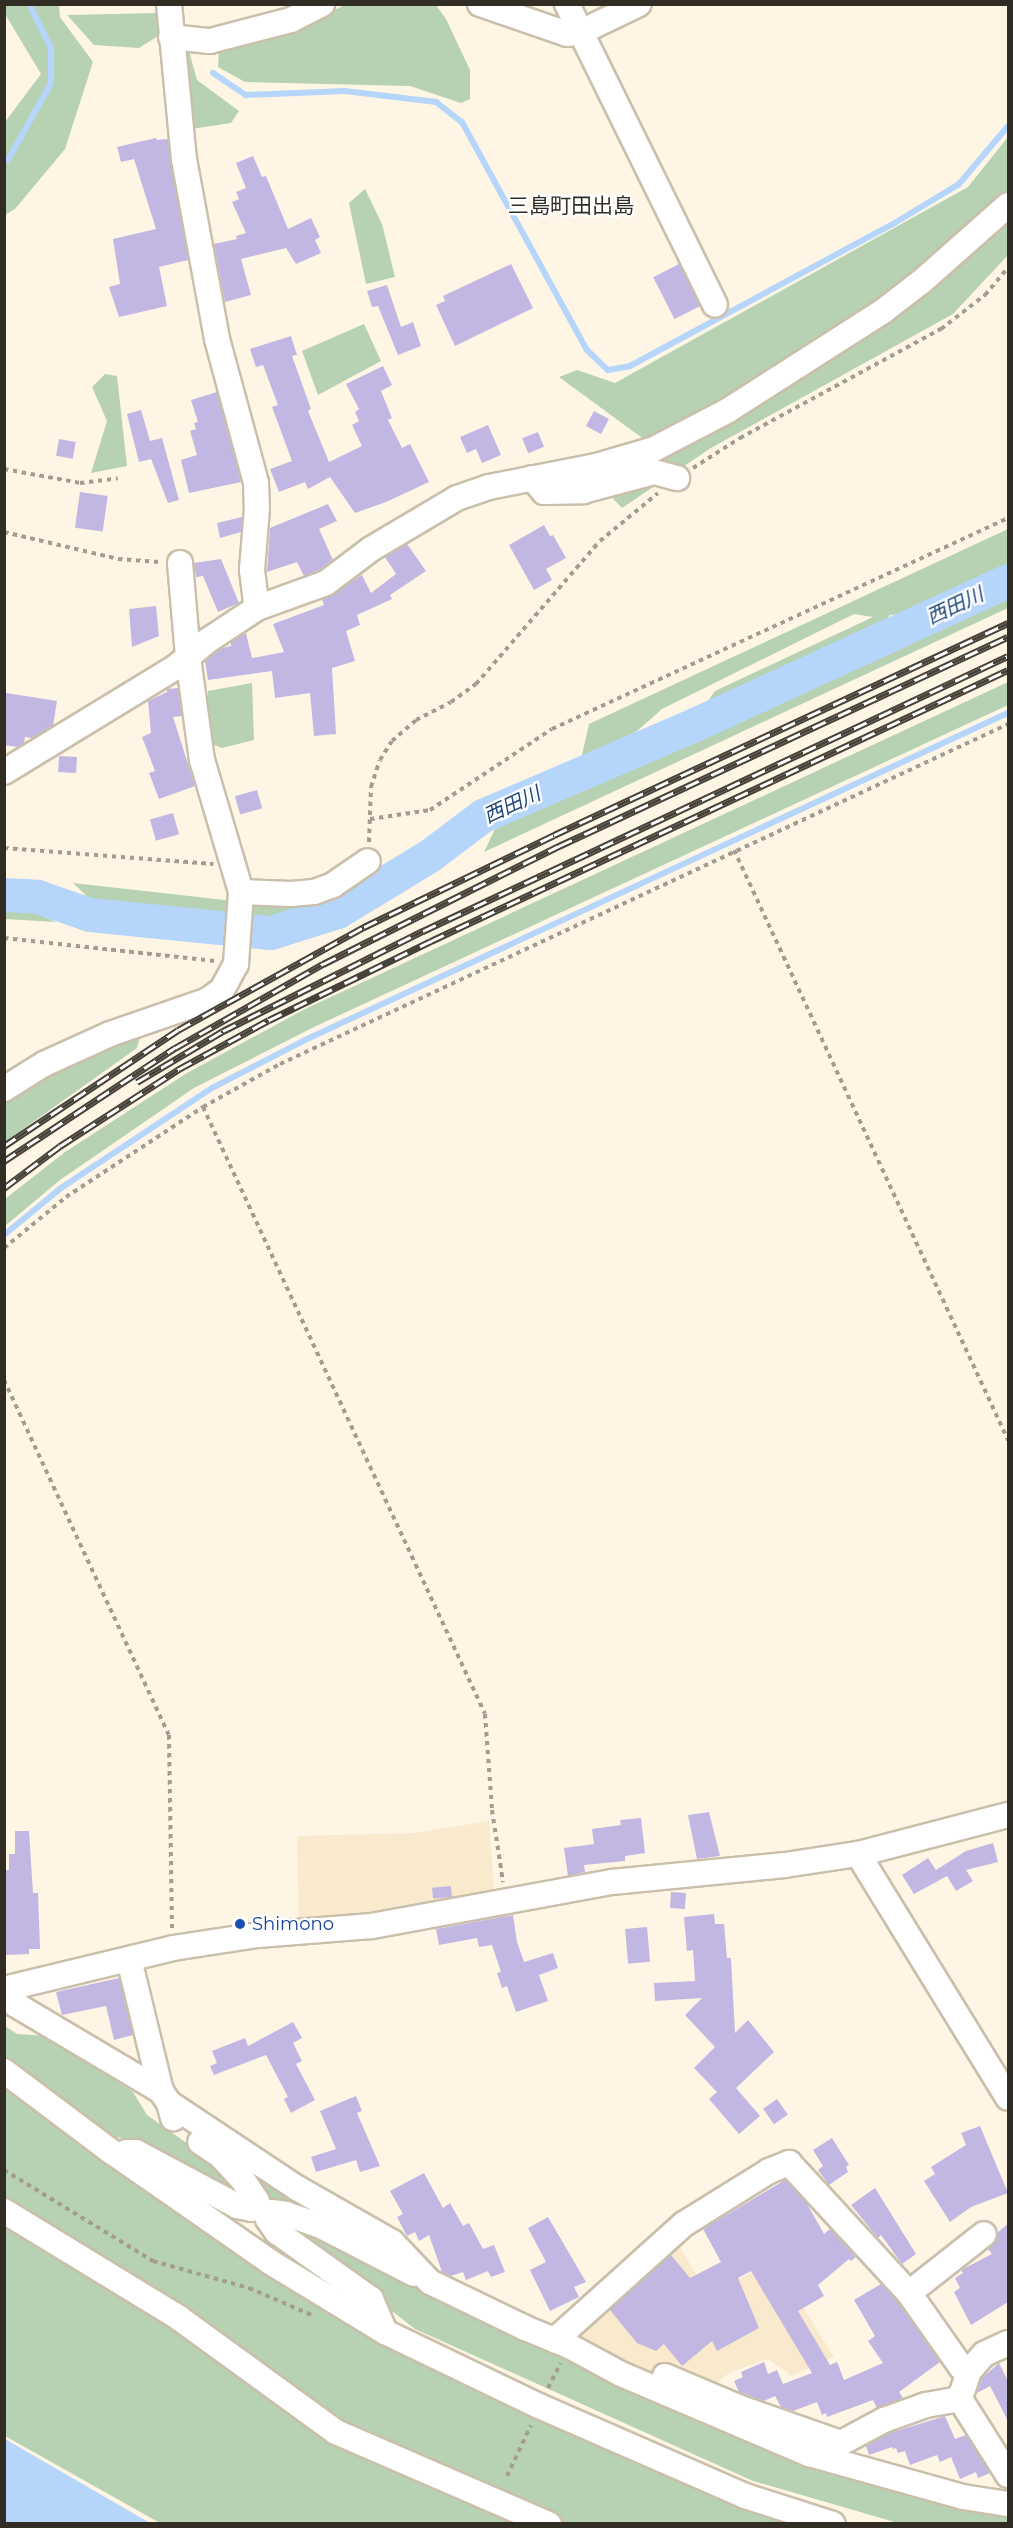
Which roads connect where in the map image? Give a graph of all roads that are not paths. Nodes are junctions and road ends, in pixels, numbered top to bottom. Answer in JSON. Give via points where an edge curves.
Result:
{"nodes":[{"id":1,"x":169,"y":4,"type":"edge"},
{"id":2,"x":322,"y":4,"type":"edge"},
{"id":3,"x":480,"y":4,"type":"edge"},
{"id":4,"x":567,"y":4,"type":"edge"},
{"id":5,"x":639,"y":4,"type":"edge"},
{"id":6,"x":581,"y":32,"type":"junction"},
{"id":7,"x":171,"y":38,"type":"junction"},
{"id":8,"x":1008,"y":205,"type":"edge"},
{"id":9,"x":715,"y":305,"type":"dead end"},
{"id":10,"x":532,"y":478,"type":"junction"},
{"id":11,"x":677,"y":478,"type":"road end"},
{"id":12,"x":180,"y":563,"type":"road end"},
{"id":13,"x":257,"y":608,"type":"junction"},
{"id":14,"x":188,"y":657,"type":"junction"},
{"id":15,"x":4,"y":772,"type":"edge"},
{"id":16,"x":368,"y":861,"type":"road end"},
{"id":17,"x":241,"y":892,"type":"junction"},
{"id":18,"x":4,"y":1089,"type":"edge"},
{"id":19,"x":1008,"y":1815,"type":"edge"},
{"id":20,"x":858,"y":1854,"type":"junction"},
{"id":21,"x":129,"y":1959,"type":"junction"},
{"id":22,"x":9,"y":1988,"type":"edge"},
{"id":23,"x":4,"y":2071,"type":"edge"},
{"id":24,"x":165,"y":2097,"type":"junction"},
{"id":25,"x":1008,"y":2098,"type":"edge"},
{"id":26,"x":112,"y":2152,"type":"junction"},
{"id":27,"x":262,"y":2210,"type":"junction"},
{"id":28,"x":4,"y":2211,"type":"edge"},
{"id":29,"x":984,"y":2234,"type":"dead end"},
{"id":30,"x":430,"y":2282,"type":"junction"},
{"id":31,"x":909,"y":2293,"type":"junction"},
{"id":32,"x":385,"y":2332,"type":"junction"},
{"id":33,"x":562,"y":2343,"type":"junction"},
{"id":34,"x":1008,"y":2343,"type":"edge"},
{"id":35,"x":611,"y":2369,"type":"junction"},
{"id":36,"x":969,"y":2371,"type":"junction"},
{"id":37,"x":960,"y":2399,"type":"junction"},
{"id":38,"x":1008,"y":2475,"type":"edge"},
{"id":39,"x":1008,"y":2504,"type":"edge"},
{"id":40,"x":549,"y":2523,"type":"edge"},
{"id":41,"x":833,"y":2523,"type":"edge"}],
"edges":[{"from":1,"to":7,"type":"street"},
{"from":2,"to":7,"type":"street","via":[[291,20],[210,41]]},
{"from":3,"to":6,"type":"street","via":[[567,34]]},
{"from":4,"to":6,"type":"street"},
{"from":5,"to":6,"type":"street"},
{"from":6,"to":9,"type":"street"},
{"from":7,"to":13,"type":"street","via":[[184,159],[217,339],[256,483],[252,570]]},
{"from":8,"to":10,"type":"street","via":[[882,312],[727,411],[654,448],[596,466]]},
{"from":10,"to":11,"type":"street","via":[[543,492],[583,491],[654,472]]},
{"from":10,"to":13,"type":"street","via":[[457,498],[371,549],[327,583]]},
{"from":12,"to":14,"type":"street"},
{"from":13,"to":14,"type":"street"},
{"from":14,"to":15,"type":"street","via":[[90,722]]},
{"from":14,"to":17,"type":"street","via":[[202,760]]},
{"from":16,"to":17,"type":"street","via":[[333,885],[314,892]]},
{"from":17,"to":18,"type":"street","via":[[236,964],[222,990],[208,1000],[110,1034],[44,1064]]},
{"from":19,"to":20,"type":"street"},
{"from":20,"to":21,"type":"street","via":[[612,1882],[372,1926],[258,1935]]},
{"from":20,"to":25,"type":"street"},
{"from":21,"to":22,"type":"street"},
{"from":21,"to":24,"type":"street"},
{"from":22,"to":24,"type":"street","via":[[16,2005]]},
{"from":23,"to":26,"type":"street"},
{"from":24,"to":27,"type":"street","via":[[174,2124],[221,2156],[243,2180]]},
{"from":24,"to":30,"type":"street","via":[[297,2188],[392,2242]]},
{"from":26,"to":27,"type":"street","via":[[136,2152],[237,2206]]},
{"from":26,"to":32,"type":"street","via":[[270,2262]]},
{"from":27,"to":30,"type":"street","via":[[323,2227]]},
{"from":27,"to":32,"type":"street","via":[[277,2232],[371,2299]]},
{"from":28,"to":40,"type":"street","via":[[179,2318],[336,2432]]},
{"from":29,"to":31,"type":"street"},
{"from":30,"to":33,"type":"street"},
{"from":31,"to":33,"type":"street","via":[[789,2163],[684,2223]]},
{"from":31,"to":36,"type":"street","via":[[961,2367]]},
{"from":32,"to":41,"type":"street","via":[[540,2406],[745,2496]]},
{"from":33,"to":35,"type":"street"},
{"from":34,"to":36,"type":"street","via":[[984,2354]]},
{"from":35,"to":37,"type":"street","via":[[629,2360],[738,2407],[841,2443],[915,2408]]},
{"from":35,"to":39,"type":"street","via":[[808,2454],[963,2497]]},
{"from":36,"to":37,"type":"street"},
{"from":37,"to":38,"type":"street"}]}
